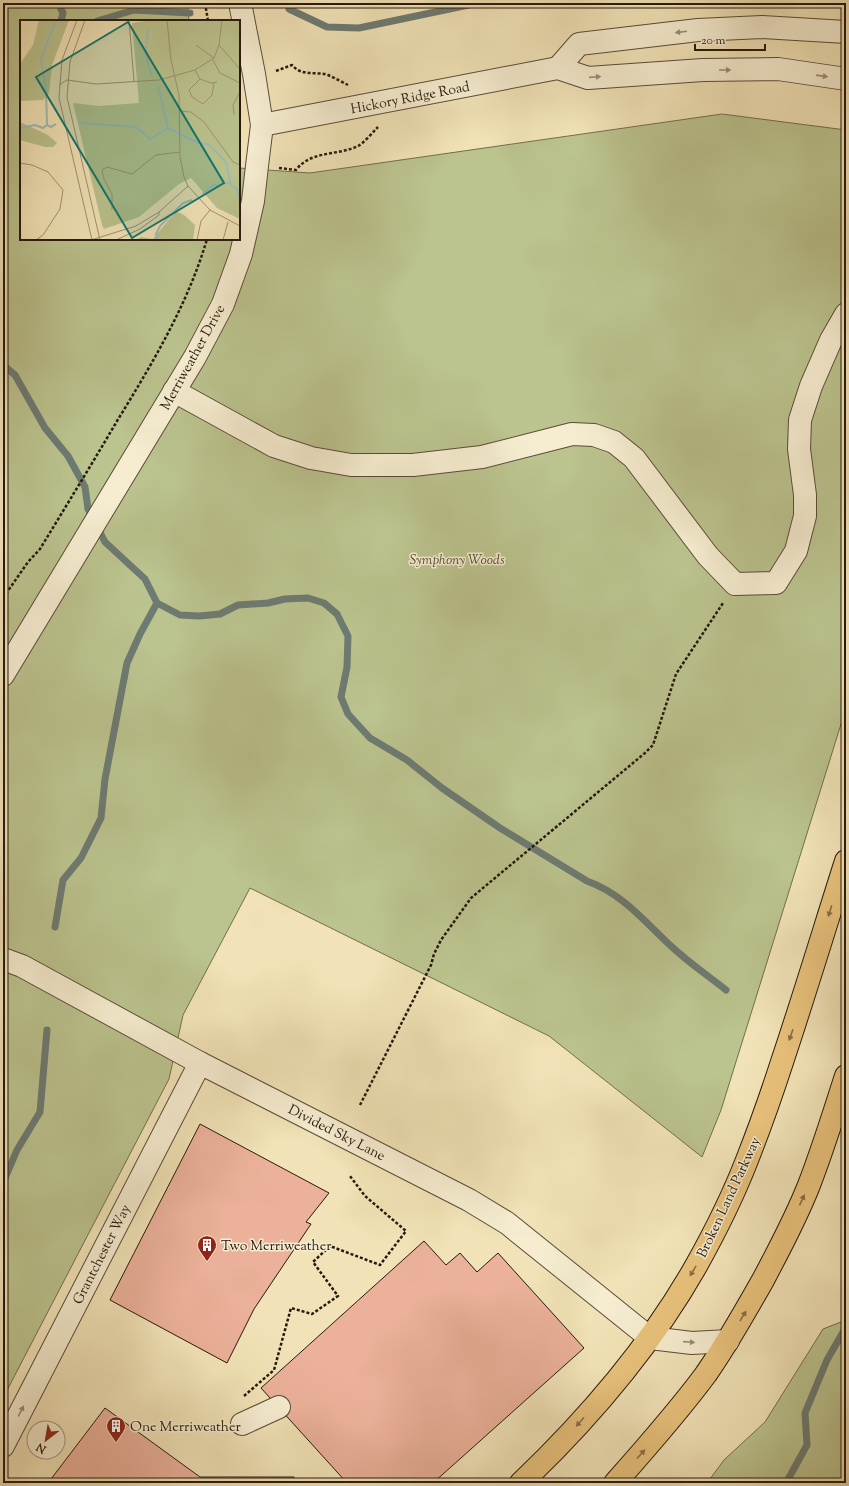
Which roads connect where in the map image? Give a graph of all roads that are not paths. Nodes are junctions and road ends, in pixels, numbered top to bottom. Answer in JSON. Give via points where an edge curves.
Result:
{"nodes":[{"id":1,"x":240,"y":3,"type":"edge"},
{"id":2,"x":846,"y":32,"type":"edge"},
{"id":3,"x":558,"y":68,"type":"junction"},
{"id":4,"x":846,"y":79,"type":"edge"},
{"id":5,"x":262,"y":125,"type":"junction"},
{"id":6,"x":846,"y":314,"type":"edge"},
{"id":7,"x":174,"y":391,"type":"junction"},
{"id":8,"x":4,"y":669,"type":"edge"},
{"id":9,"x":846,"y":861,"type":"edge"},
{"id":10,"x":3,"y":959,"type":"edge"},
{"id":11,"x":200,"y":1062,"type":"junction"},
{"id":12,"x":846,"y":1076,"type":"edge"},
{"id":13,"x":650,"y":1338,"type":"junction"},
{"id":14,"x":728,"y":1341,"type":"junction"},
{"id":15,"x":279,"y":1407,"type":"dead end"},
{"id":16,"x":242,"y":1424,"type":"dead end"},
{"id":17,"x":3,"y":1446,"type":"edge"},
{"id":18,"x":521,"y":1483,"type":"edge"},
{"id":19,"x":615,"y":1483,"type":"edge"}],
"edges":[{"from":1,"to":5,"type":"street","name":"Merriweather Drive"},
{"from":2,"to":3,"type":"street","one_way":true,"via":[[762,27],[698,30],[587,43],[579,44]]},
{"from":3,"to":4,"type":"street","name":"Hickory Ridge Road","one_way":true,"via":[[588,78],[703,70],[778,70]]},
{"from":3,"to":5,"type":"street","name":"Hickory Ridge Road"},
{"from":5,"to":7,"type":"street","name":"Merriweather Drive","via":[[253,201],[241,254],[222,304]]},
{"from":6,"to":7,"type":"street","via":[[831,340],[811,386],[800,420],[799,449],[805,516],[796,551],[776,583],[735,584],[708,556],[634,458],[614,442],[594,434],[572,434],[482,458],[413,465],[351,465],[311,458],[274,446]]},
{"from":7,"to":8,"type":"street","name":"Merriweather Drive"},
{"from":9,"to":13,"type":"main road","name":"Broken Land Parkway","one_way":true,"via":[[747,1162],[696,1266]]},
{"from":10,"to":11,"type":"street","name":"Divided Sky Lane","via":[[22,966]]},
{"from":11,"to":13,"type":"street","name":"Divided Sky Lane","via":[[469,1200],[507,1223]]},
{"from":17,"to":11,"type":"street","name":"Grantchester Way","one_way":true},
{"from":14,"to":12,"type":"main road","one_way":true,"via":[[780,1250],[808,1187]]},
{"from":13,"to":14,"type":"street","one_way":true,"via":[[692,1343]]},
{"from":13,"to":18,"type":"main road","name":"Broken Land Parkway","one_way":true,"via":[[606,1393]]},
{"from":19,"to":14,"type":"main road","one_way":true,"via":[[660,1432],[706,1374]]},
{"from":15,"to":16,"type":"street"}]}
